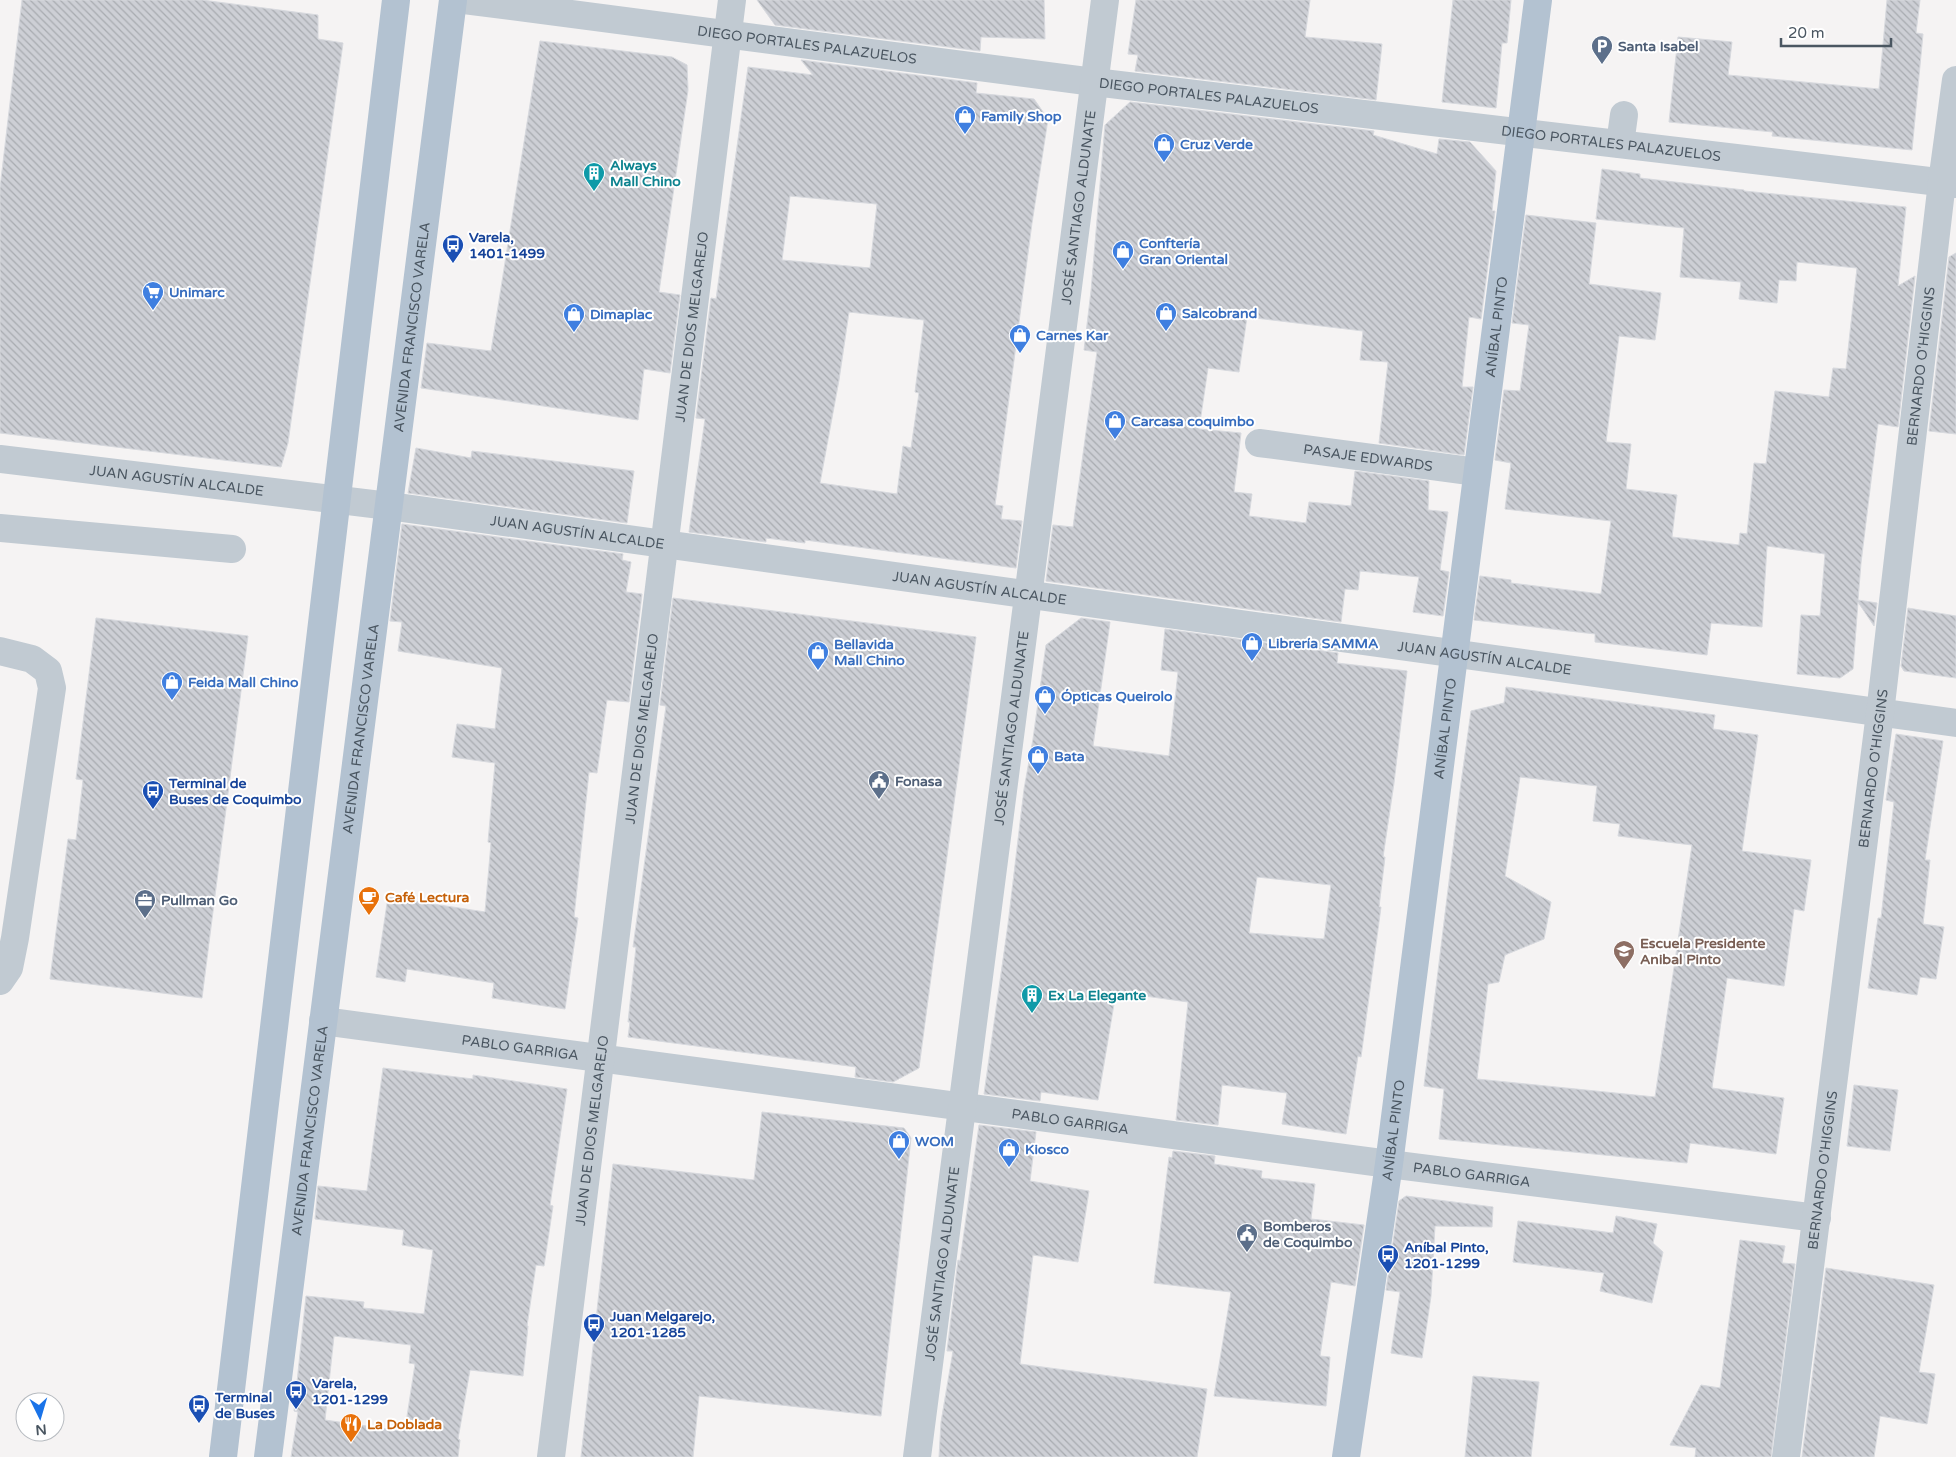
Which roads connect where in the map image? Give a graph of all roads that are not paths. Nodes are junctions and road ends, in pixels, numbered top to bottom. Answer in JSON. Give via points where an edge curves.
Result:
{"nodes":[{"id":1,"x":396,"y":0,"type":"edge"},
{"id":2,"x":453,"y":0,"type":"edge"},
{"id":3,"x":464,"y":0,"type":"edge"},
{"id":4,"x":732,"y":0,"type":"edge"},
{"id":5,"x":1538,"y":0,"type":"edge"},
{"id":6,"x":1102,"y":7,"type":"edge"},
{"id":7,"x":728,"y":35,"type":"junction"},
{"id":8,"x":1956,"y":80,"type":"edge"},
{"id":9,"x":1094,"y":82,"type":"junction"},
{"id":10,"x":1624,"y":115,"type":"dead end"},
{"id":11,"x":1521,"y":133,"type":"junction"},
{"id":12,"x":1620,"y":144,"type":"junction"},
{"id":13,"x":1949,"y":183,"type":"edge"},
{"id":14,"x":1259,"y":443,"type":"dead end"},
{"id":15,"x":0,"y":459,"type":"edge"},
{"id":16,"x":1477,"y":472,"type":"junction"},
{"id":17,"x":336,"y":498,"type":"junction"},
{"id":18,"x":389,"y":506,"type":"junction"},
{"id":19,"x":0,"y":528,"type":"edge"},
{"id":20,"x":665,"y":544,"type":"junction"},
{"id":21,"x":232,"y":549,"type":"dead end"},
{"id":22,"x":1028,"y":595,"type":"junction"},
{"id":23,"x":0,"y":651,"type":"edge"},
{"id":24,"x":1454,"y":654,"type":"junction"},
{"id":25,"x":1880,"y":713,"type":"junction"},
{"id":26,"x":1956,"y":723,"type":"edge"},
{"id":27,"x":0,"y":981,"type":"edge"},
{"id":28,"x":323,"y":1021,"type":"junction"},
{"id":29,"x":601,"y":1058,"type":"junction"},
{"id":30,"x":962,"y":1107,"type":"junction"},
{"id":31,"x":1389,"y":1164,"type":"junction"},
{"id":32,"x":1817,"y":1218,"type":"junction"},
{"id":33,"x":223,"y":1457,"type":"edge"},
{"id":34,"x":268,"y":1457,"type":"edge"},
{"id":35,"x":551,"y":1457,"type":"edge"},
{"id":36,"x":917,"y":1457,"type":"edge"},
{"id":37,"x":1346,"y":1457,"type":"edge"},
{"id":38,"x":1786,"y":1457,"type":"edge"}],
"edges":[{"from":1,"to":17,"type":"main road"},
{"from":2,"to":18,"type":"main road","name":"AVENIDA FRANCISCO VARELA"},
{"from":3,"to":7,"type":"street","name":"DIEGO PORTALES PALAZUELOS"},
{"from":4,"to":7,"type":"street","name":"JUAN DE DIOS MELGAREJO"},
{"from":5,"to":11,"type":"main road","name":"ANÍBAL PINTO"},
{"from":6,"to":9,"type":"street","name":"JOSÉ SANTIAGO ALDUNATE"},
{"from":7,"to":9,"type":"street","name":"DIEGO PORTALES PALAZUELOS"},
{"from":7,"to":20,"type":"street","name":"JUAN DE DIOS MELGAREJO"},
{"from":8,"to":13,"type":"street","name":"BERNARDO O'HIGGINS"},
{"from":9,"to":11,"type":"street","name":"DIEGO PORTALES PALAZUELOS"},
{"from":9,"to":22,"type":"street","name":"JOSÉ SANTIAGO ALDUNATE"},
{"from":10,"to":12,"type":"street"},
{"from":11,"to":12,"type":"street","name":"DIEGO PORTALES PALAZUELOS"},
{"from":11,"to":16,"type":"main road","name":"ANÍBAL PINTO"},
{"from":12,"to":13,"type":"street","name":"DIEGO PORTALES PALAZUELOS"},
{"from":13,"to":25,"type":"street","name":"BERNARDO O'HIGGINS"},
{"from":14,"to":16,"type":"street","name":"PASAJE EDWARDS"},
{"from":15,"to":17,"type":"street","name":"JUAN AGUSTÍN ALCALDE"},
{"from":16,"to":24,"type":"main road","name":"ANÍBAL PINTO"},
{"from":17,"to":18,"type":"street","name":"JUAN AGUSTÍN ALCALDE"},
{"from":17,"to":33,"type":"main road"},
{"from":18,"to":20,"type":"street","name":"JUAN AGUSTÍN ALCALDE"},
{"from":18,"to":28,"type":"main road","name":"AVENIDA FRANCISCO VARELA"},
{"from":19,"to":21,"type":"street"},
{"from":20,"to":22,"type":"street","name":"JUAN AGUSTÍN ALCALDE"},
{"from":20,"to":29,"type":"street","name":"JUAN DE DIOS MELGAREJO"},
{"from":22,"to":24,"type":"street","name":"JUAN AGUSTÍN ALCALDE"},
{"from":22,"to":30,"type":"street","name":"JOSÉ SANTIAGO ALDUNATE"},
{"from":23,"to":27,"type":"street","via":[[32,659],[48,671],[52,688],[15,938],[9,968]]},
{"from":24,"to":25,"type":"street","name":"JUAN AGUSTÍN ALCALDE"},
{"from":24,"to":31,"type":"main road","name":"ANÍBAL PINTO"},
{"from":25,"to":26,"type":"street","name":"JUAN AGUSTÍN ALCALDE"},
{"from":25,"to":32,"type":"street","name":"BERNARDO O'HIGGINS"},
{"from":28,"to":29,"type":"street","name":"PABLO GARRIGA"},
{"from":28,"to":34,"type":"main road","name":"AVENIDA FRANCISCO VARELA"},
{"from":29,"to":30,"type":"street","name":"PABLO GARRIGA"},
{"from":29,"to":35,"type":"street","name":"JUAN DE DIOS MELGAREJO"},
{"from":30,"to":31,"type":"street","name":"PABLO GARRIGA"},
{"from":30,"to":36,"type":"street","name":"JOSÉ SANTIAGO ALDUNATE"},
{"from":31,"to":32,"type":"street","name":"PABLO GARRIGA"},
{"from":31,"to":37,"type":"main road","name":"ANÍBAL PINTO"},
{"from":32,"to":38,"type":"street","name":"BERNARDO O'HIGGINS"}]}
